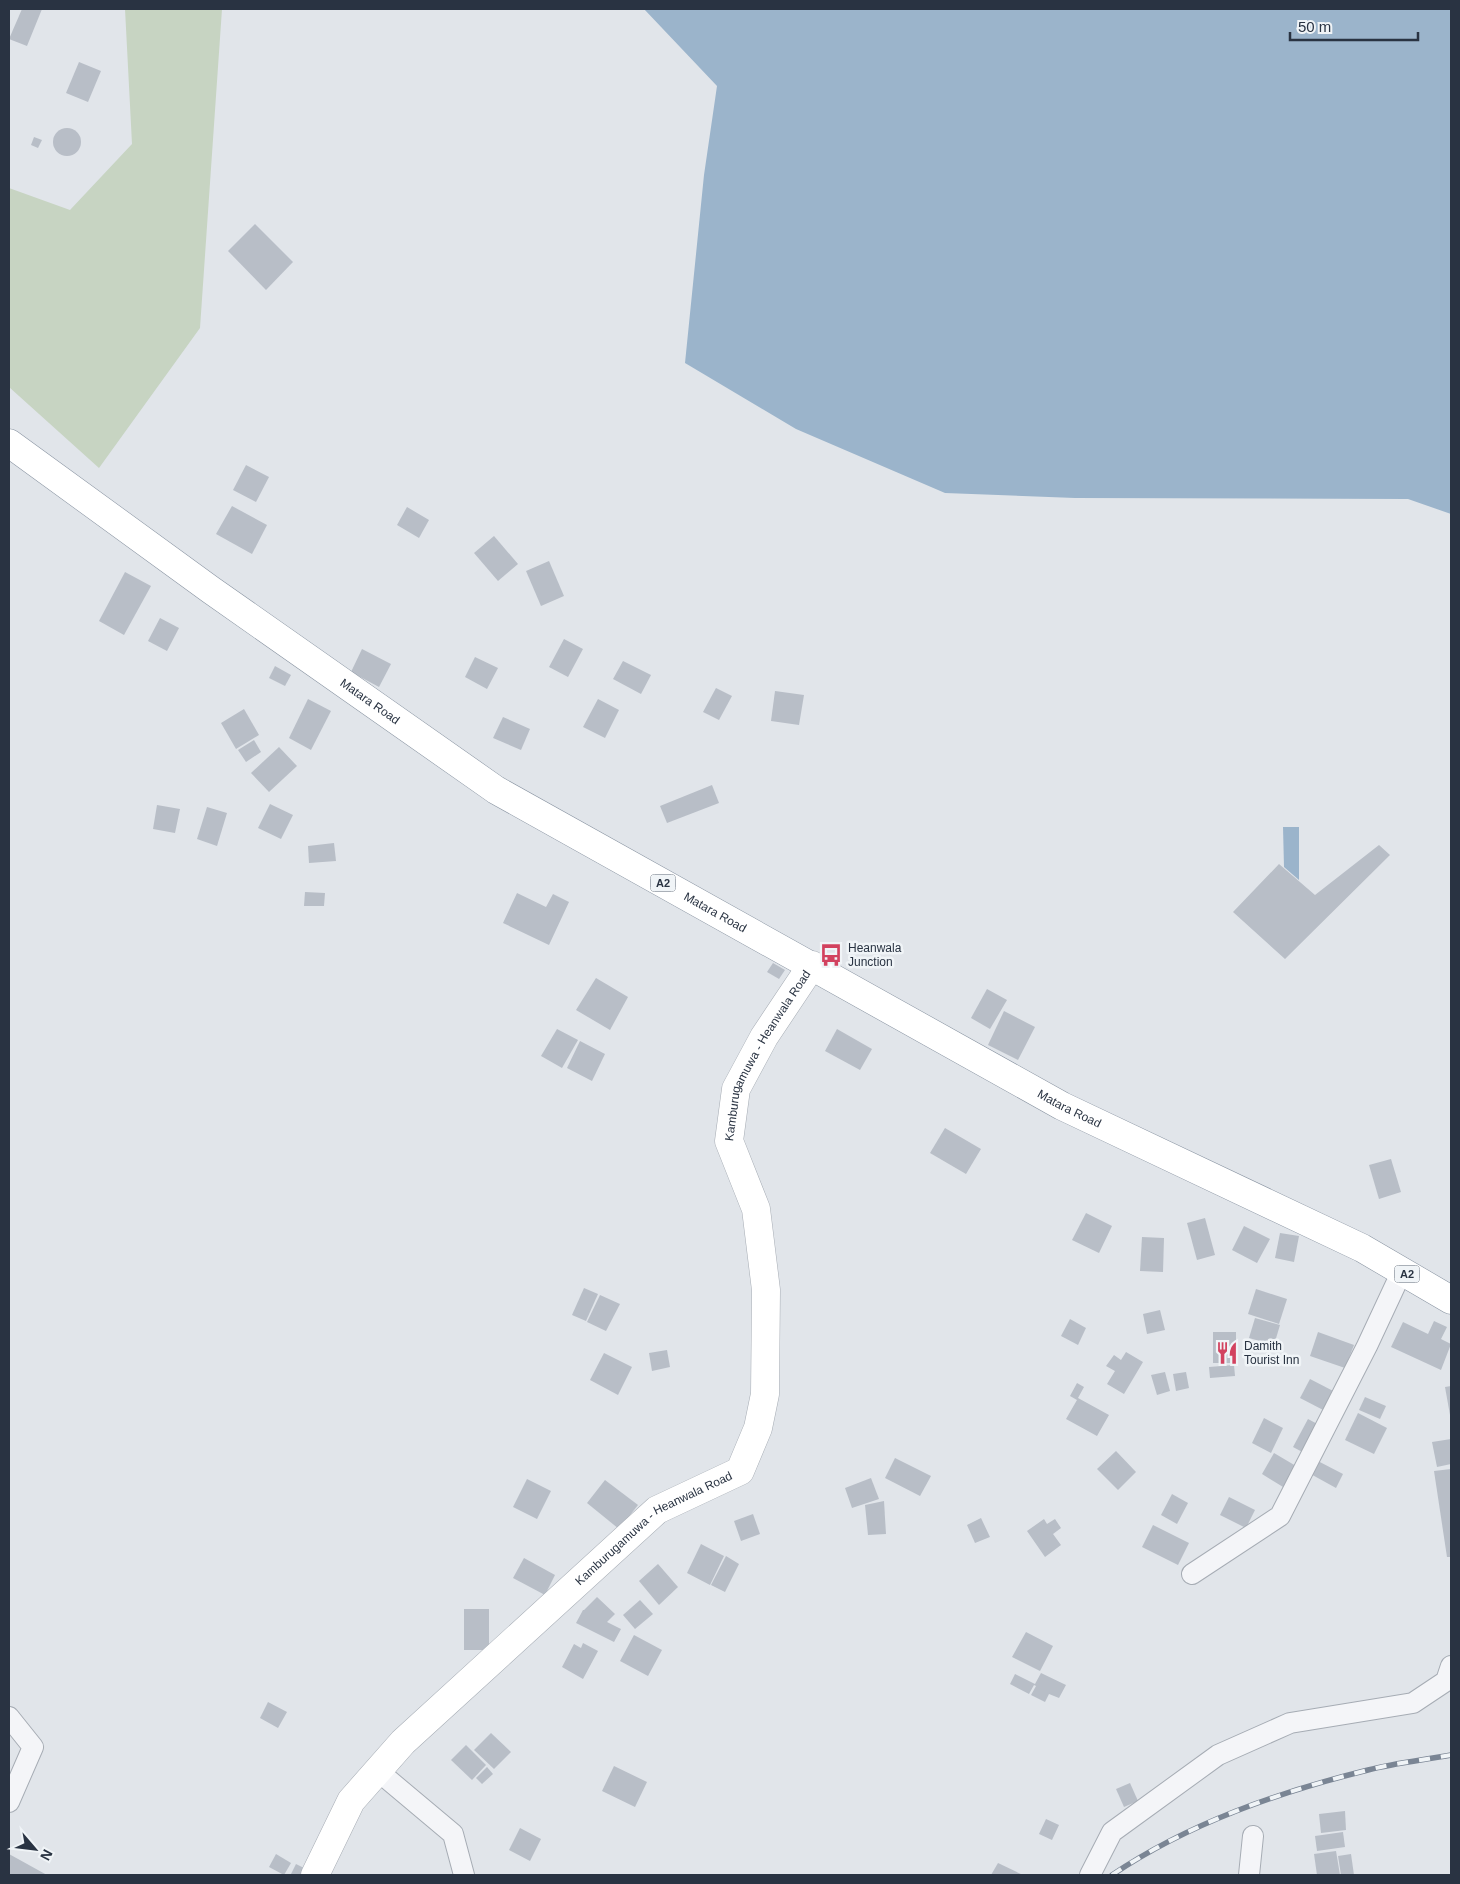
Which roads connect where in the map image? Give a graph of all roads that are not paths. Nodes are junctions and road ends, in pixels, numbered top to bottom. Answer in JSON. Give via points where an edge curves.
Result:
{"nodes":[{"id":1,"x":9,"y":443,"type":"edge"},
{"id":2,"x":812,"y":965,"type":"junction"},
{"id":3,"x":1362,"y":1248,"type":"junction"},
{"id":4,"x":1402,"y":1271,"type":"junction"},
{"id":5,"x":1451,"y":1282,"type":"edge"},
{"id":6,"x":1451,"y":1300,"type":"edge"},
{"id":7,"x":1192,"y":1574,"type":"dead end"},
{"id":8,"x":1451,"y":1666,"type":"edge"},
{"id":9,"x":9,"y":1717,"type":"edge"},
{"id":10,"x":378,"y":1771,"type":"junction"},
{"id":11,"x":9,"y":1802,"type":"edge"},
{"id":12,"x":1253,"y":1836,"type":"dead end"},
{"id":13,"x":316,"y":1875,"type":"edge"},
{"id":14,"x":464,"y":1875,"type":"edge"},
{"id":15,"x":1090,"y":1875,"type":"edge"},
{"id":16,"x":1249,"y":1875,"type":"edge"}],
"edges":[{"from":1,"to":2,"type":"main road","name":"Matara Road","number":"A2","via":[[496,790]]},
{"from":2,"to":3,"type":"main road","name":"Matara Road","number":"A2","via":[[1062,1106]]},
{"from":2,"to":10,"type":"main road","name":"Kamburugamuwa - Heanwala Road","via":[[764,1037],[736,1089],[729,1141],[756,1209],[766,1290],[765,1394],[758,1428],[740,1471],[657,1510],[403,1742]]},
{"from":3,"to":4,"type":"main road","name":"Matara Road","number":"A2"},
{"from":3,"to":5,"type":"main road","name":"Matara Road","number":"A2"},
{"from":4,"to":6,"type":"main road","name":"Matara Road","number":"A2"},
{"from":4,"to":7,"type":"street","via":[[1280,1516]]},
{"from":8,"to":15,"type":"street","via":[[1446,1681],[1413,1704],[1290,1722],[1218,1755],[1112,1832]]},
{"from":9,"to":11,"type":"street","via":[[33,1747]]},
{"from":10,"to":13,"type":"main road","name":"Kamburugamuwa - Heanwala Road","via":[[351,1801]]},
{"from":10,"to":14,"type":"street","via":[[453,1834]]},
{"from":12,"to":16,"type":"street"}]}
